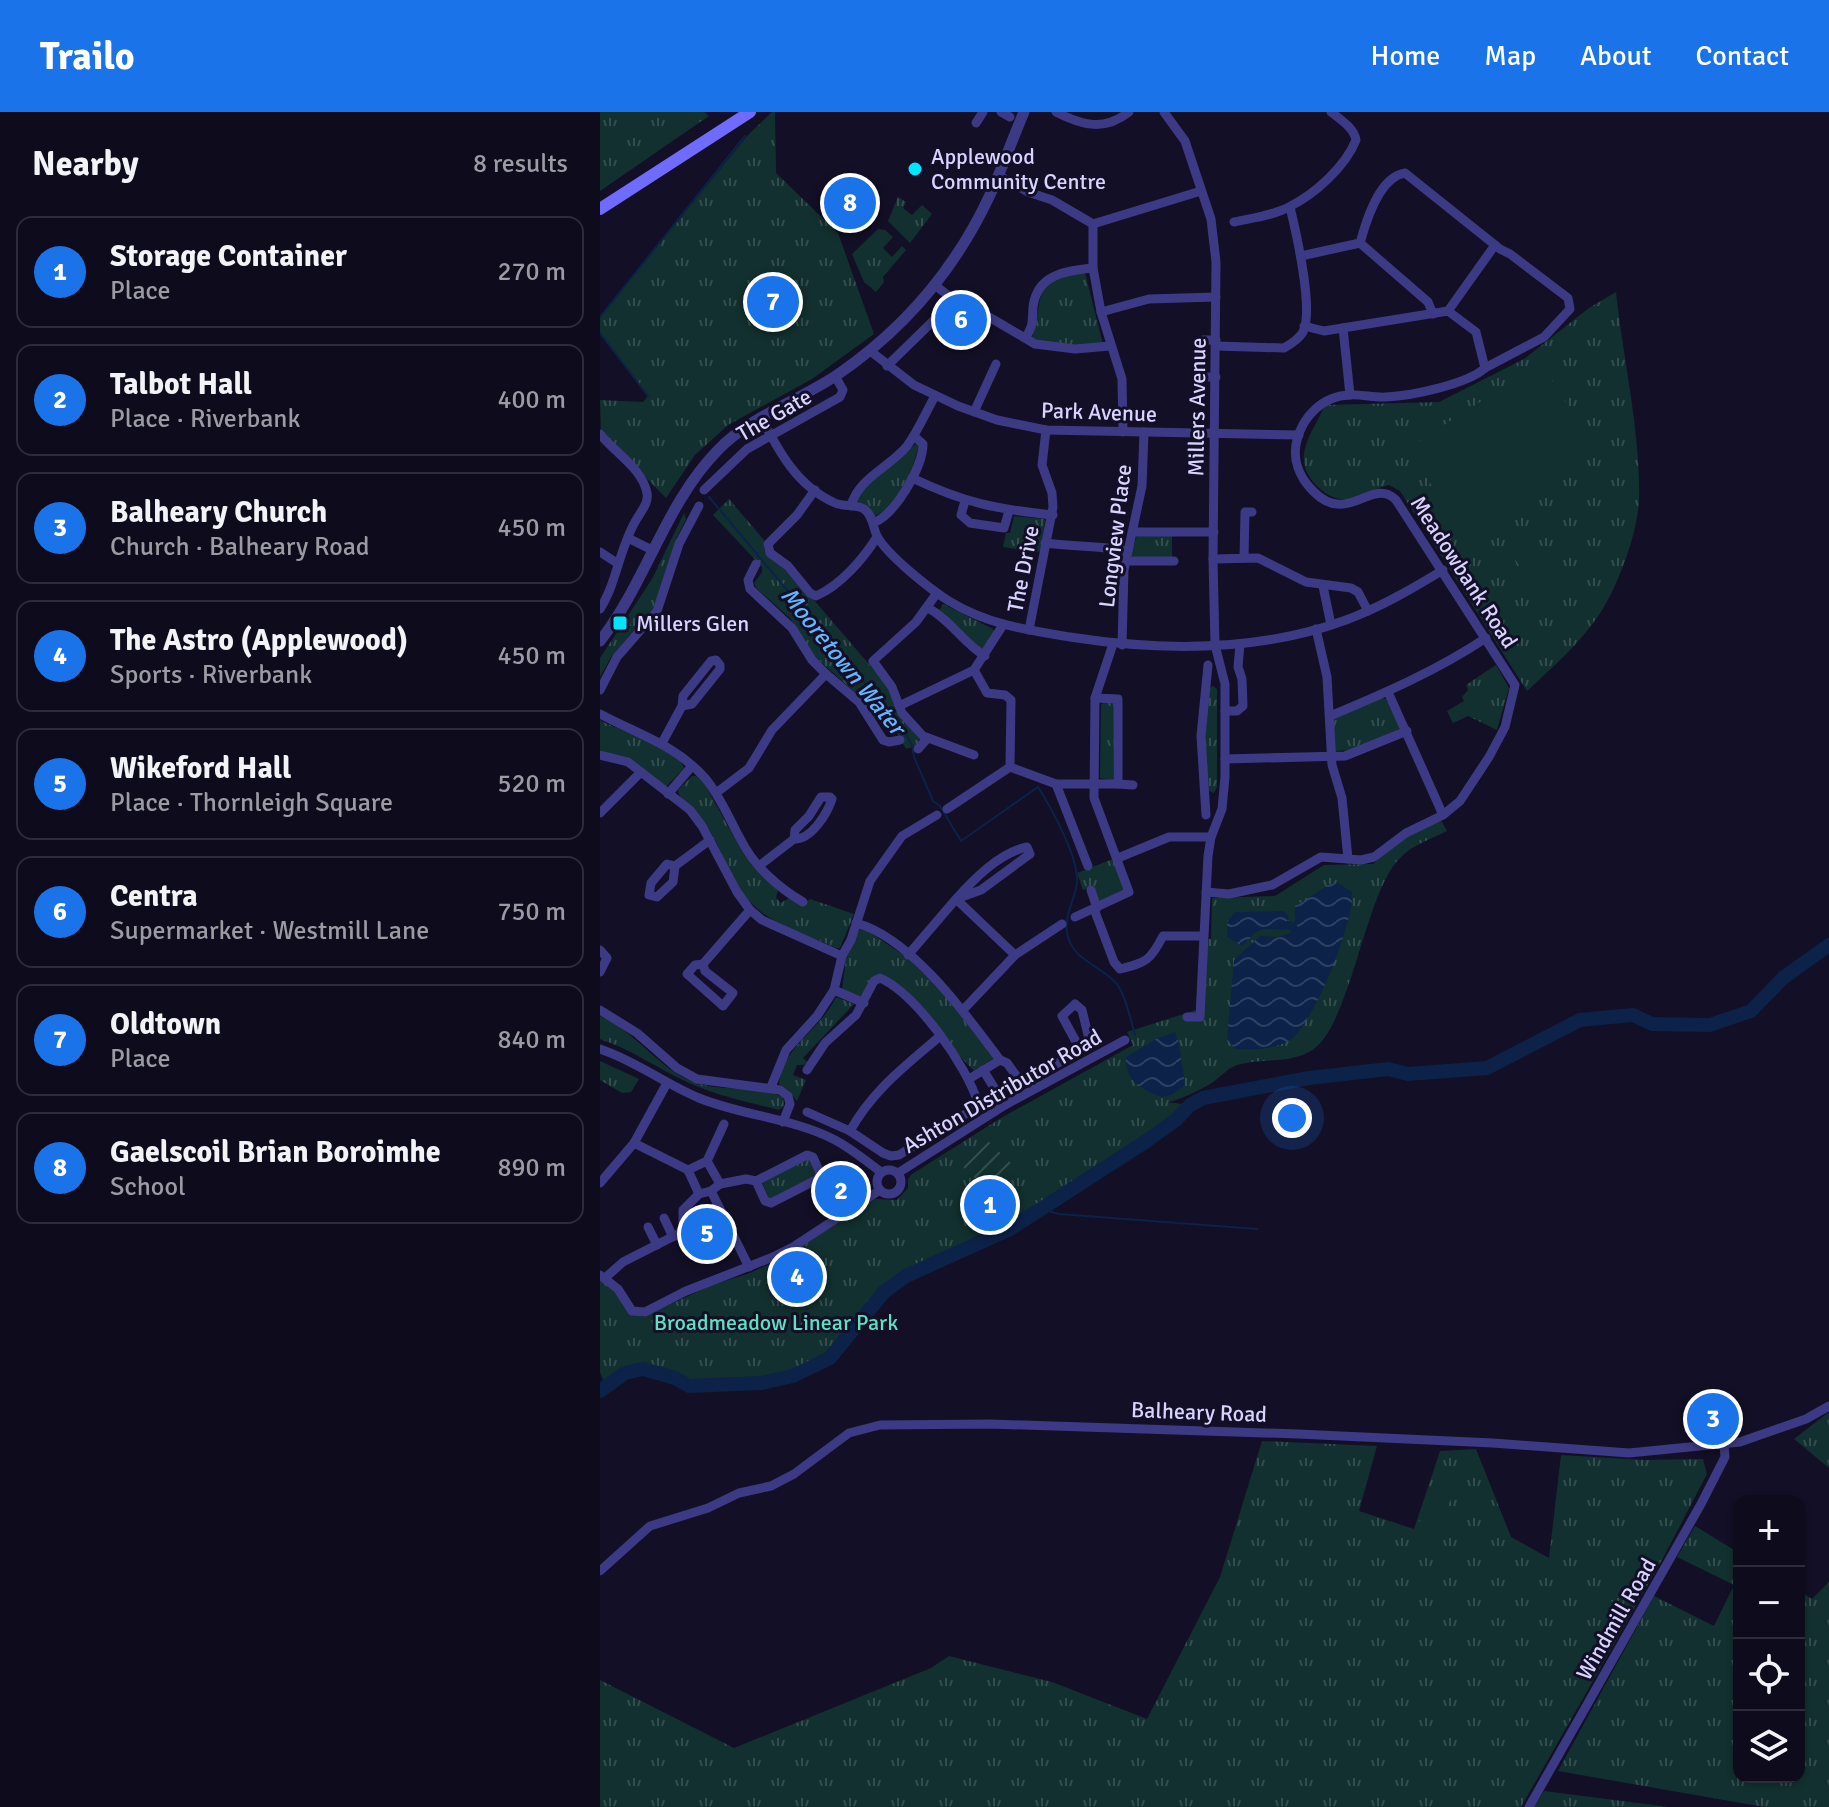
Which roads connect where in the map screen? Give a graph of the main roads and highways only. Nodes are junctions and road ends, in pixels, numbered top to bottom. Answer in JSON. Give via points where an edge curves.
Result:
{"nodes":[{"id":1,"x":750,"y":112,"type":"edge"},
{"id":2,"x":600,"y":209,"type":"edge"}],
"edges":[{"from":1,"to":2,"type":"main road"}]}
